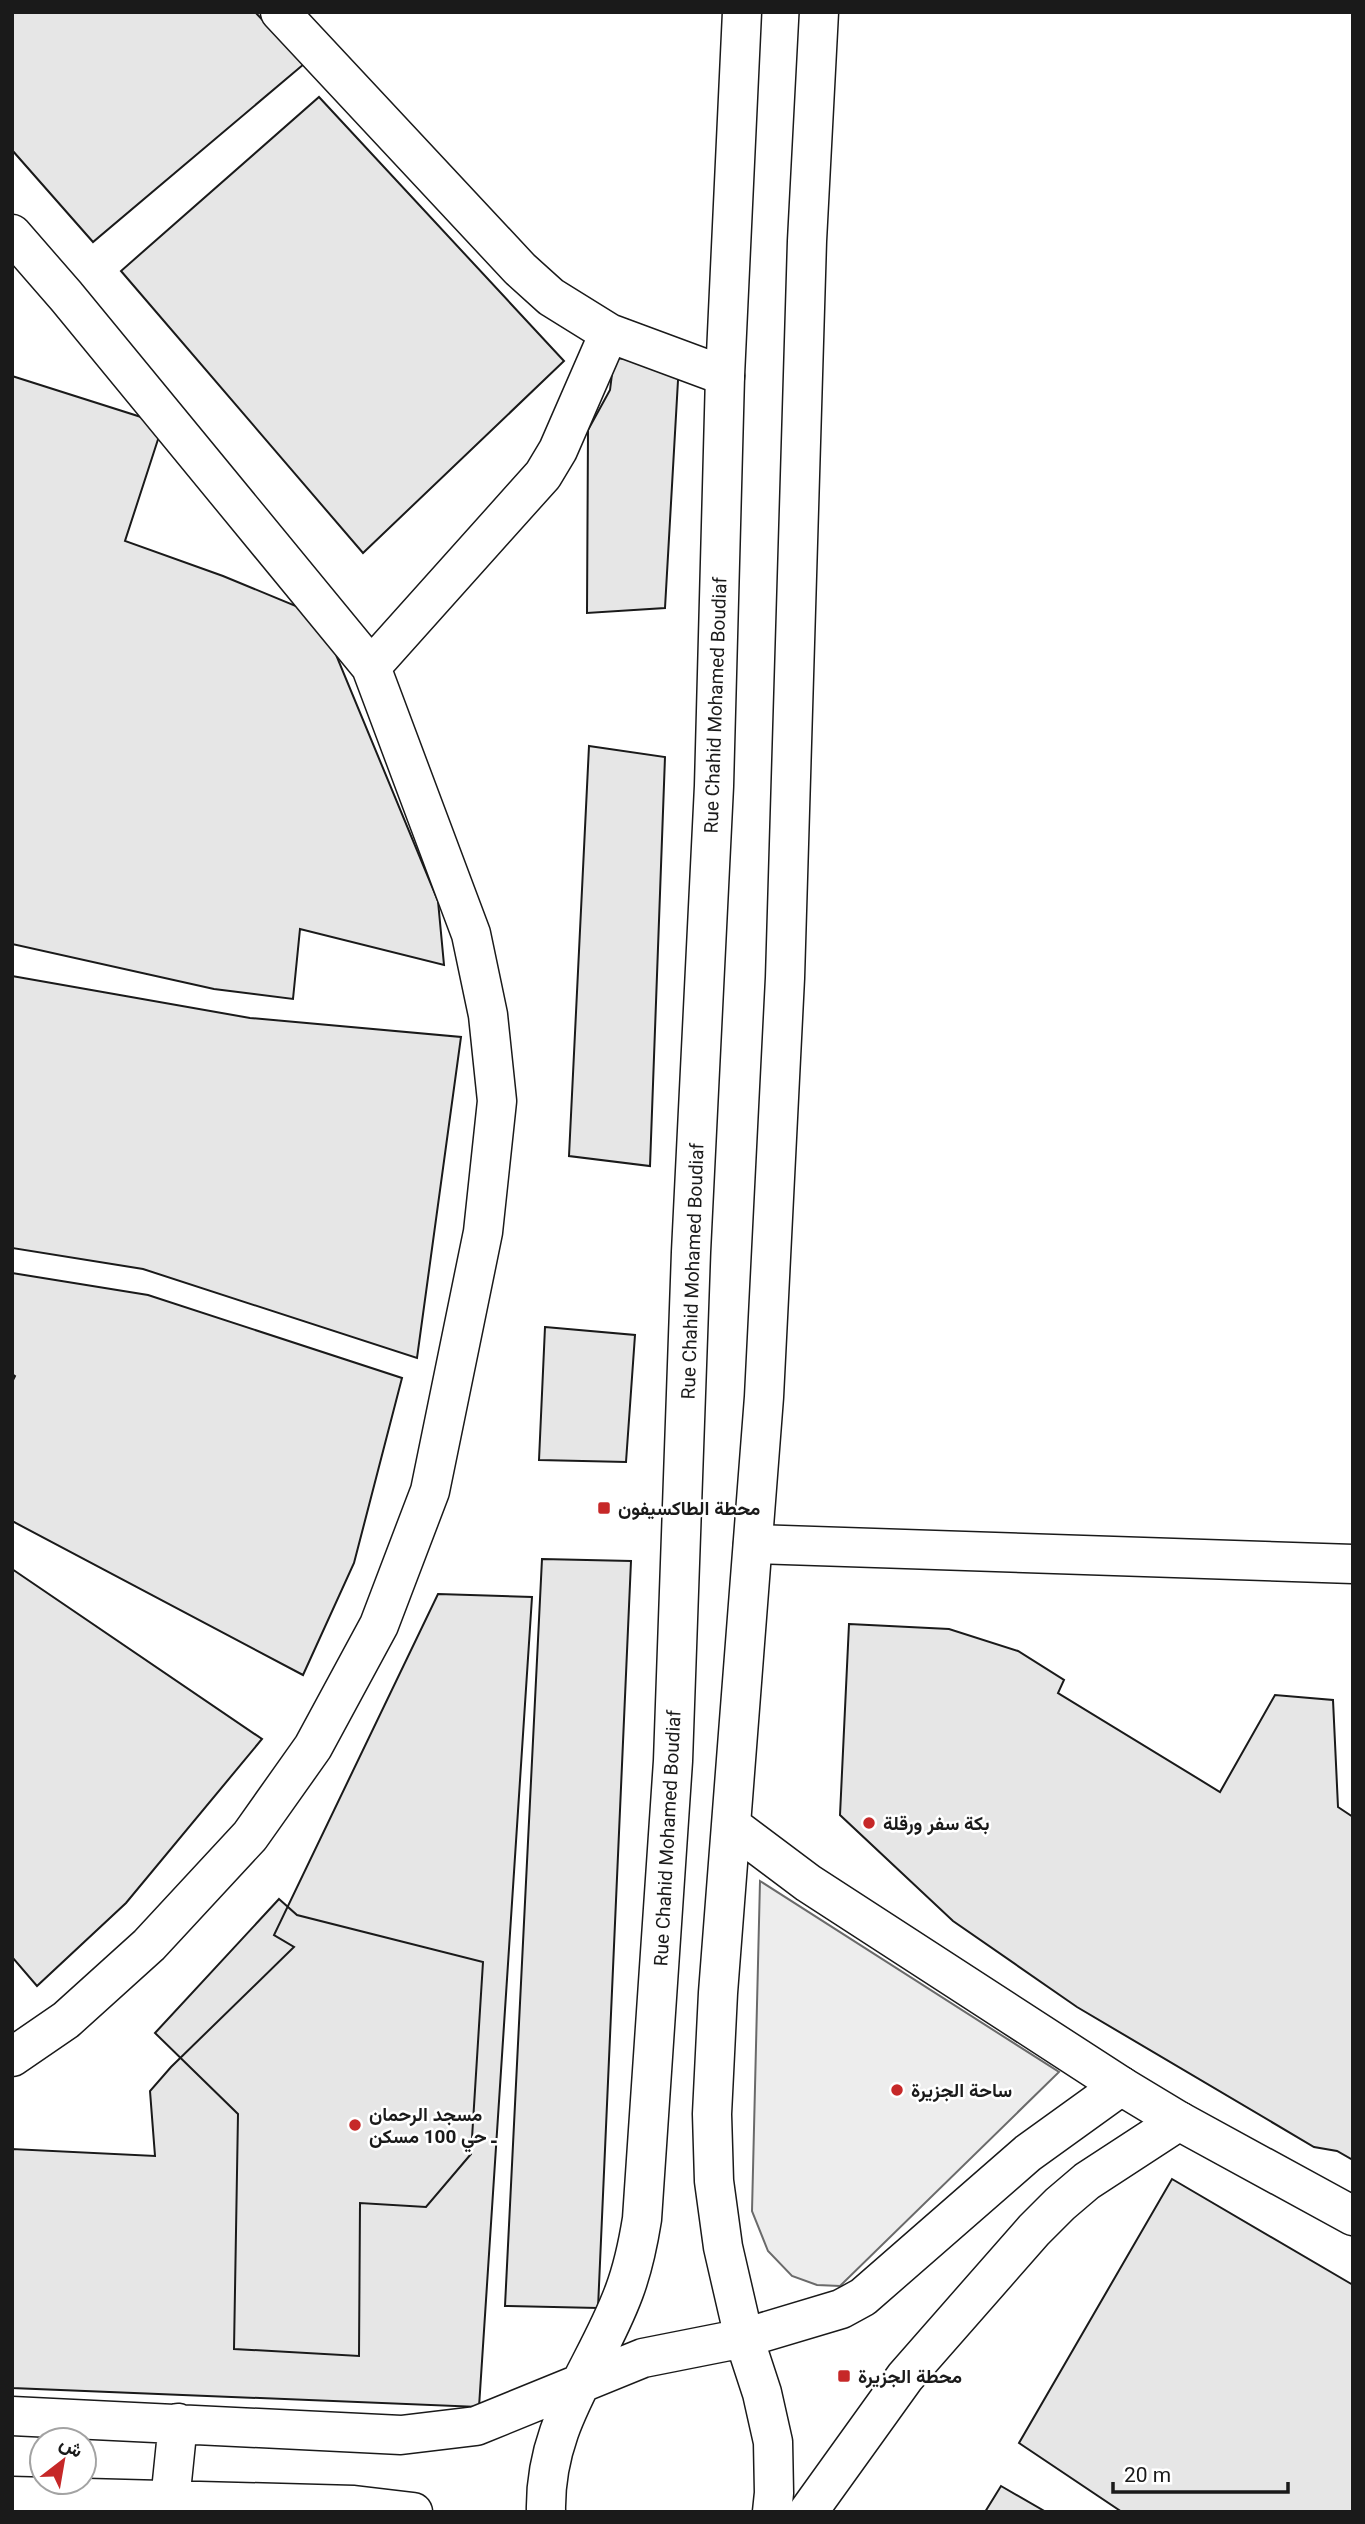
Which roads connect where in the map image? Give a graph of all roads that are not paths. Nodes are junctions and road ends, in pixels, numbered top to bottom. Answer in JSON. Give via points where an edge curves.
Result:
{"nodes":[{"id":1,"x":280,"y":12,"type":"edge"},
{"id":2,"x":742,"y":12,"type":"edge"},
{"id":3,"x":819,"y":12,"type":"edge"},
{"id":4,"x":12,"y":234,"type":"edge"},
{"id":5,"x":610,"y":333,"type":"junction"},
{"id":6,"x":724,"y":376,"type":"junction"},
{"id":7,"x":371,"y":667,"type":"junction"},
{"id":8,"x":753,"y":1544,"type":"junction"},
{"id":9,"x":1353,"y":1564,"type":"edge"},
{"id":10,"x":732,"y":1826,"type":"junction"},
{"id":11,"x":12,"y":2057,"type":"edge"},
{"id":12,"x":1121,"y":2086,"type":"junction"},
{"id":13,"x":1179,"y":2120,"type":"junction"},
{"id":14,"x":1353,"y":2216,"type":"edge"},
{"id":15,"x":744,"y":2338,"type":"junction"},
{"id":16,"x":580,"y":2385,"type":"junction"},
{"id":17,"x":12,"y":2416,"type":"edge"},
{"id":18,"x":178,"y":2423,"type":"junction"},
{"id":19,"x":12,"y":2496,"type":"edge"},
{"id":20,"x":170,"y":2501,"type":"junction"},
{"id":21,"x":354,"y":2509,"type":"edge"},
{"id":22,"x":413,"y":2512,"type":"edge"},
{"id":23,"x":546,"y":2512,"type":"edge"},
{"id":24,"x":772,"y":2512,"type":"edge"},
{"id":25,"x":808,"y":2512,"type":"edge"}],
"edges":[{"from":1,"to":5,"type":"street","via":[[520,269],[551,298]]},
{"from":2,"to":6,"type":"street","name":"Rue Chahid Mohamed Boudiaf"},
{"from":3,"to":8,"type":"street","via":[[806,255],[785,978]]},
{"from":4,"to":7,"type":"street"},
{"from":5,"to":6,"type":"street"},
{"from":5,"to":7,"type":"street","via":[[558,450],[542,475]]},
{"from":6,"to":16,"type":"street","name":"Rue Chahid Mohamed Boudiaf","via":[[714,786],[673,1761],[642,2219],[624,2293]]},
{"from":7,"to":11,"type":"street","via":[[471,934],[488,1015],[497,1101],[483,1233],[430,1491],[379,1625],[313,1747],[250,1836],[149,1945],[66,2020]]},
{"from":8,"to":9,"type":"street"},
{"from":8,"to":10,"type":"street"},
{"from":10,"to":12,"type":"street","via":[[808,1883]]},
{"from":10,"to":15,"type":"street","via":[[712,2114],[714,2181],[723,2247]]},
{"from":12,"to":13,"type":"street"},
{"from":12,"to":15,"type":"street","via":[[1027,2153],[863,2297],[841,2309]]},
{"from":13,"to":14,"type":"street"},
{"from":13,"to":25,"type":"street","via":[[1087,2182],[1042,2221],[905,2377]]},
{"from":15,"to":16,"type":"street","via":[[643,2357]]},
{"from":15,"to":24,"type":"street","via":[[773,2442]]},
{"from":16,"to":18,"type":"street","via":[[476,2426],[423,2434]]},
{"from":16,"to":23,"type":"street","name":"Rue Chahid Mohamed Boudiaf","via":[[553,2446]]},
{"from":17,"to":18,"type":"street"},
{"from":18,"to":20,"type":"street"},
{"from":19,"to":20,"type":"street"},
{"from":20,"to":21,"type":"street"},
{"from":21,"to":22,"type":"street"}]}
